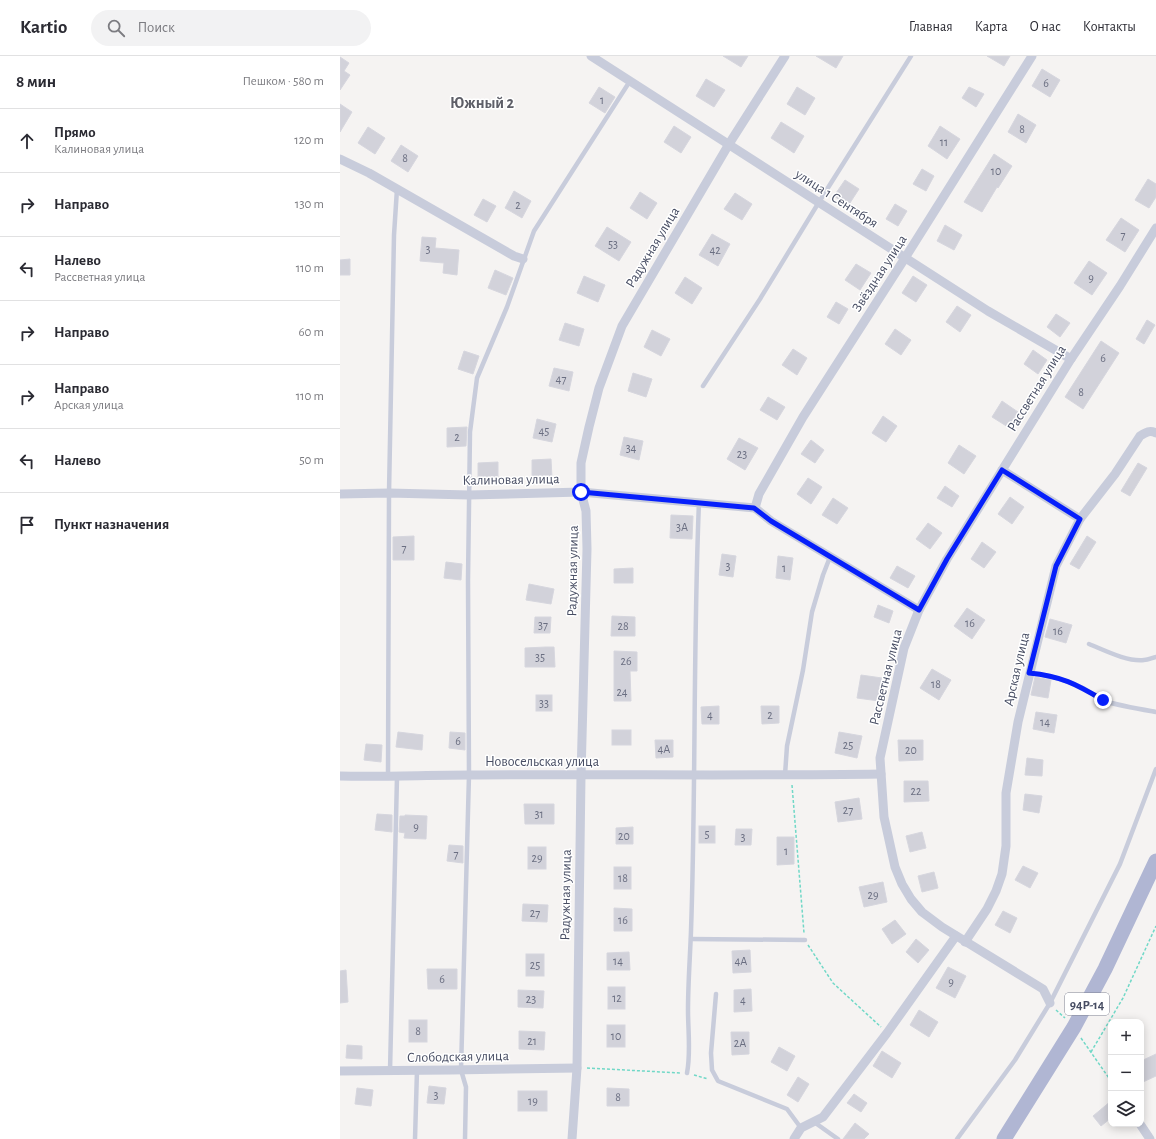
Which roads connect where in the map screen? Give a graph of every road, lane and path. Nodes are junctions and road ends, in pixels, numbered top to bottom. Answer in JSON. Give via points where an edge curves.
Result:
{"nodes":[{"id":1,"x":591,"y":56,"type":"edge"},
{"id":2,"x":785,"y":56,"type":"edge"},
{"id":3,"x":911,"y":56,"type":"edge"},
{"id":4,"x":1032,"y":56,"type":"edge"},
{"id":5,"x":630,"y":81,"type":"junction"},
{"id":6,"x":729,"y":144,"type":"junction"},
{"id":7,"x":340,"y":159,"type":"edge"},
{"id":8,"x":397,"y":189,"type":"junction"},
{"id":9,"x":819,"y":202,"type":"junction"},
{"id":10,"x":1156,"y":228,"type":"edge"},
{"id":11,"x":905,"y":258,"type":"junction"},
{"id":12,"x":523,"y":259,"type":"junction"},
{"id":13,"x":1071,"y":359,"type":"junction"},
{"id":14,"x":703,"y":386,"type":"dead end"},
{"id":15,"x":1156,"y":433,"type":"edge"},
{"id":16,"x":1002,"y":470,"type":"junction"},
{"id":17,"x":581,"y":492,"type":"junction"},
{"id":18,"x":389,"y":493,"type":"junction"},
{"id":19,"x":340,"y":494,"type":"edge"},
{"id":20,"x":469,"y":494,"type":"junction"},
{"id":21,"x":699,"y":502,"type":"junction"},
{"id":22,"x":754,"y":508,"type":"junction"},
{"id":23,"x":1080,"y":519,"type":"junction"},
{"id":24,"x":830,"y":557,"type":"junction"},
{"id":25,"x":919,"y":610,"type":"junction"},
{"id":26,"x":1089,"y":644,"type":"dead end"},
{"id":27,"x":1156,"y":657,"type":"edge"},
{"id":28,"x":1029,"y":673,"type":"junction"},
{"id":29,"x":1156,"y":712,"type":"edge"},
{"id":30,"x":1156,"y":769,"type":"edge"},
{"id":31,"x":881,"y":774,"type":"junction"},
{"id":32,"x":469,"y":775,"type":"junction"},
{"id":33,"x":788,"y":775,"type":"junction"},
{"id":34,"x":340,"y":776,"type":"edge"},
{"id":35,"x":581,"y":776,"type":"junction"},
{"id":36,"x":694,"y":776,"type":"junction"},
{"id":37,"x":393,"y":777,"type":"junction"},
{"id":38,"x":1156,"y":861,"type":"edge"},
{"id":39,"x":1156,"y":926,"type":"edge"},
{"id":40,"x":956,"y":936,"type":"junction"},
{"id":41,"x":691,"y":939,"type":"junction"},
{"id":42,"x":805,"y":940,"type":"junction"},
{"id":43,"x":965,"y":942,"type":"junction"},
{"id":44,"x":716,"y":994,"type":"dead end"},
{"id":45,"x":1050,"y":1003,"type":"junction"},
{"id":46,"x":1074,"y":1027,"type":"junction"},
{"id":47,"x":887,"y":1032,"type":"junction"},
{"id":48,"x":1091,"y":1052,"type":"junction"},
{"id":49,"x":577,"y":1068,"type":"junction"},
{"id":50,"x":417,"y":1070,"type":"junction"},
{"id":51,"x":461,"y":1070,"type":"junction"},
{"id":52,"x":340,"y":1071,"type":"edge"},
{"id":53,"x":390,"y":1071,"type":"junction"},
{"id":54,"x":687,"y":1073,"type":"junction"},
{"id":55,"x":1108,"y":1077,"type":"edge"},
{"id":56,"x":718,"y":1081,"type":"junction"},
{"id":57,"x":813,"y":1121,"type":"junction"},
{"id":58,"x":1142,"y":1127,"type":"edge"},
{"id":59,"x":801,"y":1128,"type":"junction"},
{"id":60,"x":414,"y":1139,"type":"edge"},
{"id":61,"x":465,"y":1139,"type":"edge"},
{"id":62,"x":572,"y":1139,"type":"edge"},
{"id":63,"x":794,"y":1139,"type":"edge"},
{"id":64,"x":838,"y":1139,"type":"edge"},
{"id":65,"x":957,"y":1139,"type":"edge"},
{"id":66,"x":1004,"y":1139,"type":"edge"},
{"id":67,"x":1150,"y":1139,"type":"edge"}],
"edges":[{"from":1,"to":5,"type":"street","name":"улица 1 Сентября"},
{"from":2,"to":6,"type":"street","name":"Радужная улица"},
{"from":3,"to":9,"type":"lane"},
{"from":4,"to":11,"type":"street","name":"Звёздная улица"},
{"from":5,"to":6,"type":"street","name":"улица 1 Сентября"},
{"from":5,"to":12,"type":"lane","via":[[534,231]]},
{"from":6,"to":9,"type":"street","name":"улица 1 Сентября"},
{"from":6,"to":17,"type":"street","name":"Радужная улица","via":[[622,326],[599,388],[589,427],[581,463]]},
{"from":7,"to":8,"type":"street"},
{"from":8,"to":12,"type":"street"},
{"from":8,"to":18,"type":"lane"},
{"from":9,"to":11,"type":"street","name":"улица 1 Сентября"},
{"from":9,"to":14,"type":"lane"},
{"from":10,"to":13,"type":"street","name":"Рассветная улица"},
{"from":11,"to":13,"type":"street","name":"улица 1 Сентября","via":[[988,311]]},
{"from":11,"to":22,"type":"street","name":"Звёздная улица","via":[[804,417]]},
{"from":12,"to":20,"type":"lane","via":[[507,307],[477,378],[470,432]]},
{"from":13,"to":16,"type":"street","name":"Рассветная улица"},
{"from":15,"to":23,"type":"street","name":"Арская улица","via":[[1146,432],[1140,436],[1115,474]]},
{"from":16,"to":23,"type":"street"},
{"from":16,"to":25,"type":"street","name":"Рассветная улица"},
{"from":17,"to":20,"type":"street","name":"Калиновая улица"},
{"from":17,"to":21,"type":"street","name":"Калиновая улица"},
{"from":17,"to":35,"type":"street","name":"Радужная улица","via":[[586,511],[587,549]]},
{"from":18,"to":19,"type":"street","name":"Калиновая улица"},
{"from":18,"to":20,"type":"street","name":"Калиновая улица"},
{"from":18,"to":37,"type":"lane"},
{"from":20,"to":32,"type":"lane"},
{"from":21,"to":22,"type":"street","name":"Калиновая улица"},
{"from":21,"to":36,"type":"lane"},
{"from":22,"to":24,"type":"street"},
{"from":23,"to":28,"type":"street","name":"Арская улица","via":[[1056,566]]},
{"from":24,"to":25,"type":"street"},
{"from":24,"to":33,"type":"lane","via":[[812,612],[787,746]]},
{"from":25,"to":31,"type":"street","name":"Рассветная улица","via":[[904,648],[880,758]]},
{"from":26,"to":27,"type":"lane","via":[[1120,656],[1143,661]]},
{"from":28,"to":29,"type":"lane","via":[[1062,678],[1103,700]]},
{"from":28,"to":43,"type":"street","name":"Арская улица","via":[[1006,793],[1006,846],[1002,874],[987,909]]},
{"from":30,"to":45,"type":"lane","via":[[1120,864]]},
{"from":31,"to":33,"type":"street","name":"Новосельская улица"},
{"from":31,"to":40,"type":"street","name":"Рассветная улица","via":[[884,817],[895,867],[902,884],[922,912]]},
{"from":32,"to":35,"type":"street","name":"Новосельская улица"},
{"from":32,"to":37,"type":"street","name":"Новосельская улица"},
{"from":32,"to":51,"type":"lane"},
{"from":33,"to":36,"type":"street","name":"Новосельская улица"},
{"from":33,"to":42,"type":"path"},
{"from":34,"to":37,"type":"street","name":"Новосельская улица"},
{"from":35,"to":36,"type":"street","name":"Новосельская улица"},
{"from":35,"to":49,"type":"street","name":"Радужная улица"},
{"from":36,"to":41,"type":"lane"},
{"from":37,"to":53,"type":"lane"},
{"from":38,"to":46,"type":"main road","number":"94Р-14","via":[[1105,969]]},
{"from":39,"to":48,"type":"path","via":[[1123,998]]},
{"from":40,"to":43,"type":"street","name":"Рассветная улица"},
{"from":40,"to":47,"type":"street"},
{"from":41,"to":42,"type":"lane"},
{"from":41,"to":54,"type":"lane"},
{"from":42,"to":47,"type":"path","via":[[833,982]]},
{"from":43,"to":45,"type":"street","name":"Рассветная улица","via":[[1043,989]]},
{"from":44,"to":56,"type":"lane","via":[[711,1052],[712,1070]]},
{"from":45,"to":46,"type":"path"},
{"from":45,"to":65,"type":"lane","via":[[1015,1060]]},
{"from":46,"to":48,"type":"path"},
{"from":46,"to":66,"type":"main road","number":"94Р-14"},
{"from":47,"to":57,"type":"street","via":[[823,1117]]},
{"from":48,"to":55,"type":"path"},
{"from":49,"to":51,"type":"street","name":"Слободская улица"},
{"from":49,"to":54,"type":"path"},
{"from":49,"to":62,"type":"street","name":"Радужная улица"},
{"from":50,"to":51,"type":"street","name":"Слободская улица"},
{"from":50,"to":53,"type":"street","name":"Слободская улица"},
{"from":50,"to":60,"type":"lane"},
{"from":51,"to":61,"type":"lane","via":[[466,1088]]},
{"from":52,"to":53,"type":"street","name":"Слободская улица"},
{"from":54,"to":56,"type":"path"},
{"from":56,"to":59,"type":"lane","via":[[787,1109]]},
{"from":57,"to":59,"type":"street"},
{"from":57,"to":64,"type":"lane"},
{"from":58,"to":67,"type":"street"},
{"from":59,"to":63,"type":"street"}]}
